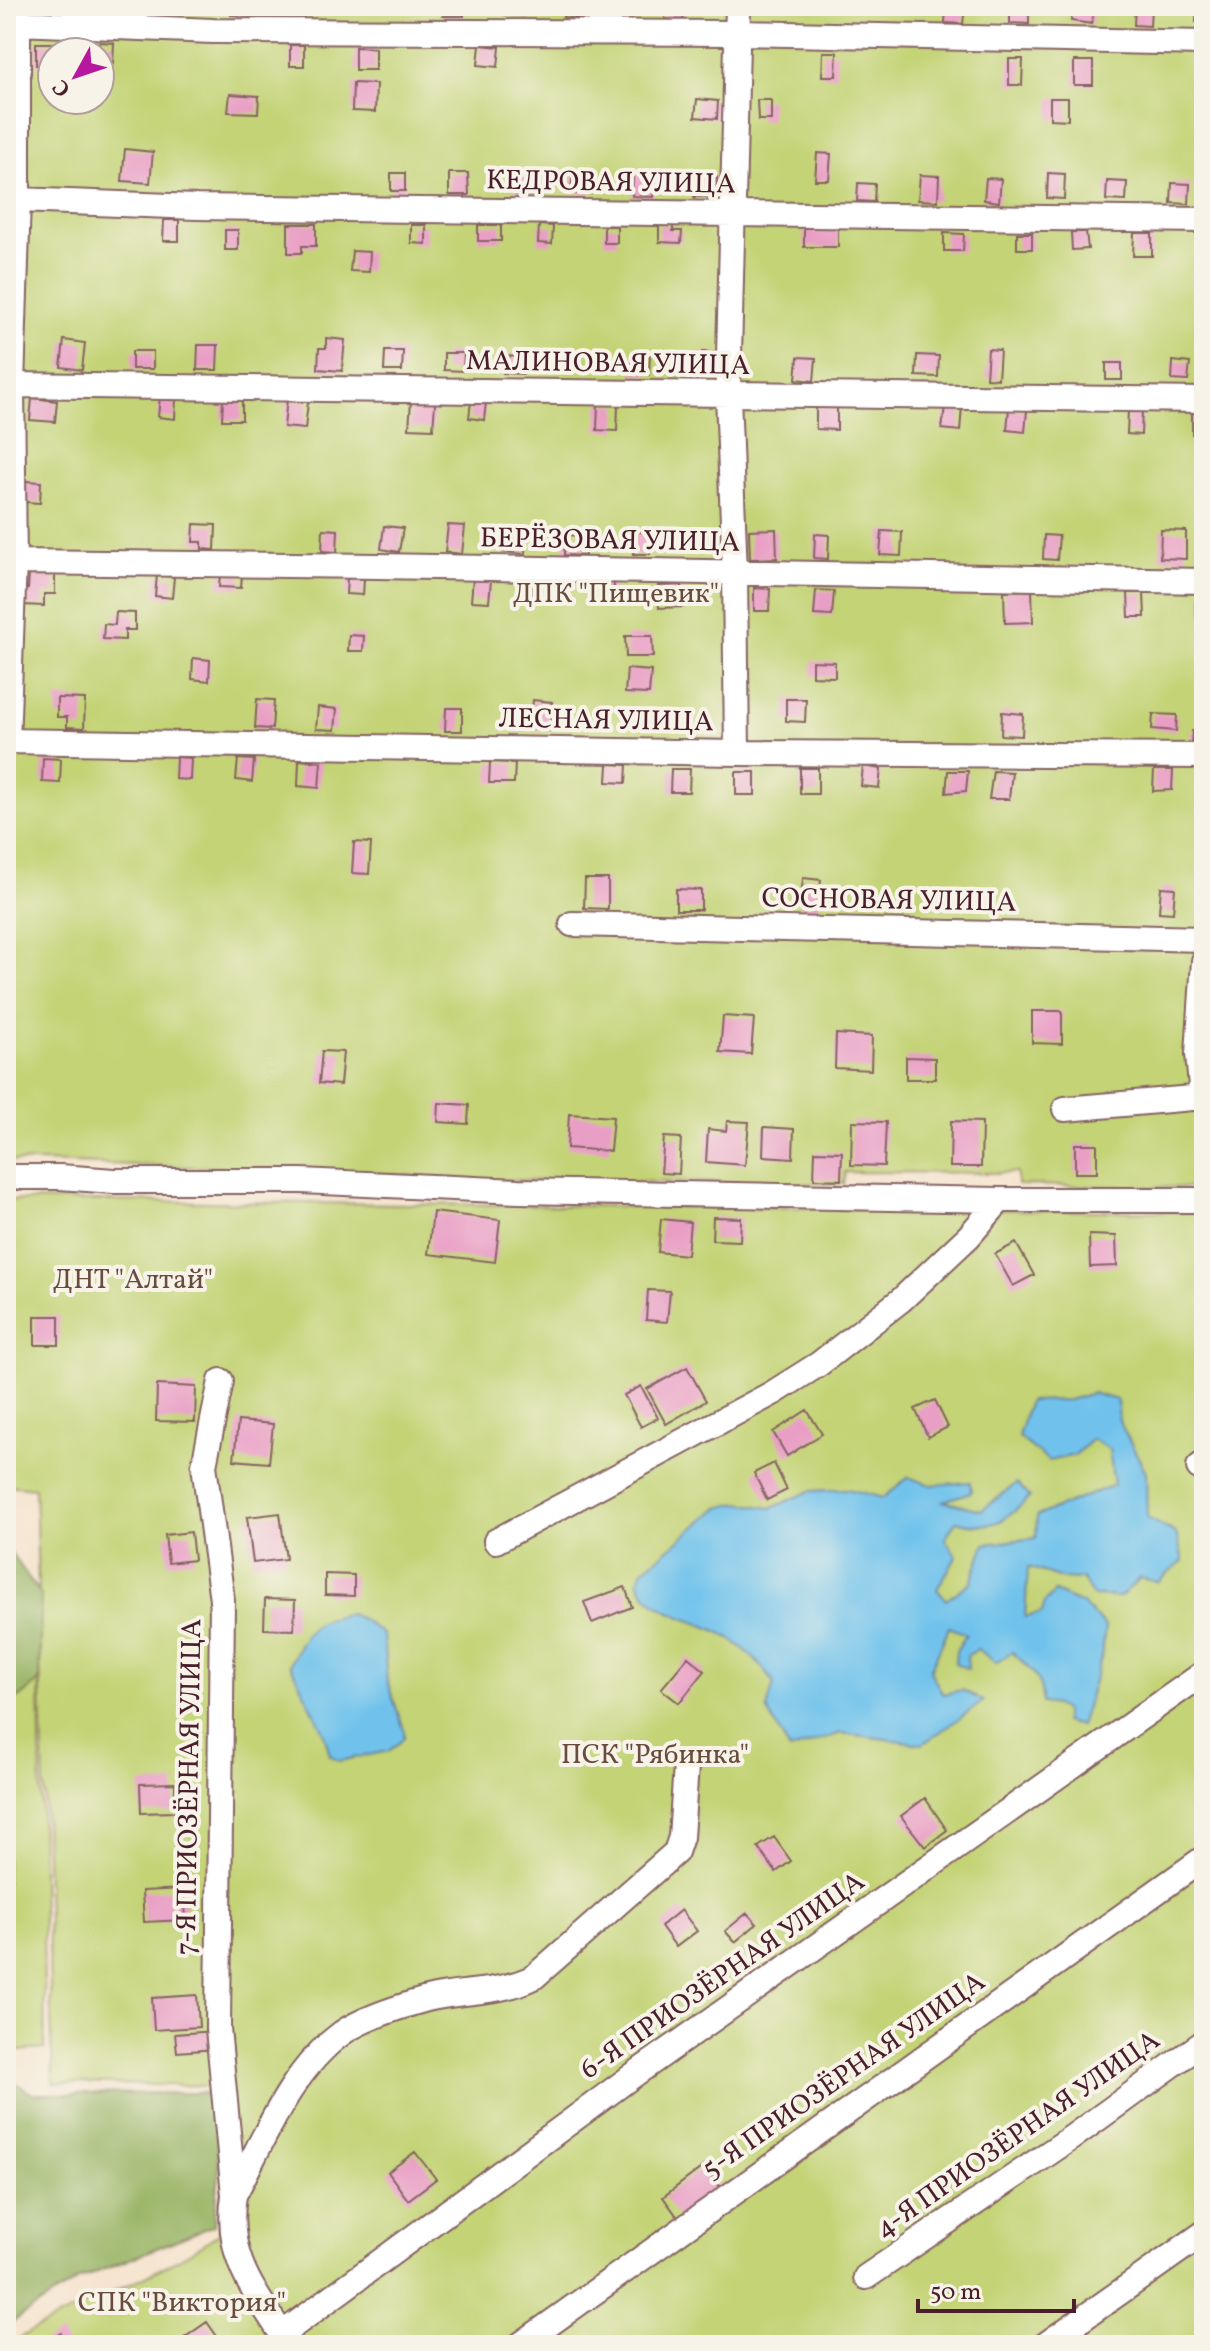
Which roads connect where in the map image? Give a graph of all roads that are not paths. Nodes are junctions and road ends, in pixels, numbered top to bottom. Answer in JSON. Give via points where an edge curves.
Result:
{"nodes":[{"id":1,"x":738,"y":6,"type":"edge"},
{"id":2,"x":18,"y":14,"type":"edge"},
{"id":3,"x":738,"y":33,"type":"junction"},
{"id":4,"x":1204,"y":43,"type":"edge"},
{"id":5,"x":18,"y":200,"type":"junction"},
{"id":6,"x":734,"y":215,"type":"junction"},
{"id":7,"x":1204,"y":220,"type":"edge"},
{"id":8,"x":12,"y":385,"type":"junction"},
{"id":9,"x":728,"y":395,"type":"junction"},
{"id":10,"x":1204,"y":400,"type":"edge"},
{"id":11,"x":14,"y":562,"type":"junction"},
{"id":12,"x":735,"y":573,"type":"junction"},
{"id":13,"x":1204,"y":581,"type":"edge"},
{"id":14,"x":6,"y":741,"type":"edge"},
{"id":15,"x":737,"y":753,"type":"junction"},
{"id":16,"x":1204,"y":756,"type":"edge"},
{"id":17,"x":572,"y":924,"type":"dead end"},
{"id":18,"x":1204,"y":939,"type":"edge"},
{"id":19,"x":1204,"y":961,"type":"edge"},
{"id":20,"x":1203,"y":1097,"type":"edge"},
{"id":21,"x":1065,"y":1109,"type":"dead end"},
{"id":22,"x":6,"y":1177,"type":"edge"},
{"id":23,"x":1000,"y":1200,"type":"junction"},
{"id":24,"x":1204,"y":1200,"type":"edge"},
{"id":25,"x":221,"y":1381,"type":"dead end"},
{"id":26,"x":496,"y":1541,"type":"dead end"},
{"id":27,"x":1204,"y":1673,"type":"edge"},
{"id":28,"x":686,"y":1766,"type":"dead end"},
{"id":29,"x":1204,"y":1858,"type":"edge"},
{"id":30,"x":1204,"y":2042,"type":"edge"},
{"id":31,"x":234,"y":2195,"type":"junction"},
{"id":32,"x":1204,"y":2233,"type":"edge"},
{"id":33,"x":866,"y":2277,"type":"dead end"},
{"id":34,"x":286,"y":2339,"type":"edge"},
{"id":35,"x":520,"y":2345,"type":"edge"},
{"id":36,"x":1045,"y":2345,"type":"edge"}],
"edges":[{"from":1,"to":3,"type":"street"},
{"from":2,"to":3,"type":"street","via":[[213,31]]},
{"from":2,"to":5,"type":"street","name":"ЛЕСНАЯ УЛИЦА"},
{"from":3,"to":4,"type":"street"},
{"from":3,"to":6,"type":"street"},
{"from":5,"to":6,"type":"street","name":"КЕДРОВАЯ УЛИЦА"},
{"from":5,"to":8,"type":"street","name":"ЛЕСНАЯ УЛИЦА"},
{"from":6,"to":7,"type":"street","name":"КЕДРОВАЯ УЛИЦА"},
{"from":6,"to":9,"type":"street"},
{"from":8,"to":9,"type":"street","name":"МАЛИНОВАЯ УЛИЦА"},
{"from":8,"to":11,"type":"street","name":"ЛЕСНАЯ УЛИЦА"},
{"from":9,"to":10,"type":"street","name":"МАЛИНОВАЯ УЛИЦА"},
{"from":9,"to":12,"type":"street"},
{"from":11,"to":12,"type":"street","name":"БЕРЁЗОВАЯ УЛИЦА"},
{"from":11,"to":14,"type":"street","name":"ЛЕСНАЯ УЛИЦА"},
{"from":12,"to":13,"type":"street","name":"БЕРЁЗОВАЯ УЛИЦА"},
{"from":12,"to":15,"type":"street"},
{"from":14,"to":15,"type":"street","name":"ЛЕСНАЯ УЛИЦА"},
{"from":15,"to":16,"type":"street","name":"ЛЕСНАЯ УЛИЦА"},
{"from":17,"to":18,"type":"street","name":"СОСНОВАЯ УЛИЦА"},
{"from":19,"to":20,"type":"street","via":[[1198,1054]]},
{"from":20,"to":21,"type":"street"},
{"from":22,"to":23,"type":"street"},
{"from":23,"to":24,"type":"street"},
{"from":23,"to":26,"type":"street","via":[[901,1300],[819,1364]]},
{"from":25,"to":31,"type":"street","name":"7-Я ПРИОЗЁРНАЯ УЛИЦА","via":[[204,1465],[222,1600],[218,2029]]},
{"from":27,"to":34,"type":"street","name":"6-Я ПРИОЗЁРНАЯ УЛИЦА","via":[[647,2065]]},
{"from":28,"to":31,"type":"street","name":"7-Я ПРИОЗЁРНАЯ УЛИЦА","via":[[676,1852],[534,1977],[515,1986],[430,1999],[344,2031],[305,2068]]},
{"from":29,"to":35,"type":"street","name":"5-Я ПРИОЗЁРНАЯ УЛИЦА"},
{"from":30,"to":33,"type":"street","name":"4-Я ПРИОЗЁРНАЯ УЛИЦА"},
{"from":31,"to":34,"type":"street","name":"7-Я ПРИОЗЁРНАЯ УЛИЦА","via":[[231,2232],[236,2254]]},
{"from":32,"to":36,"type":"street"}]}
